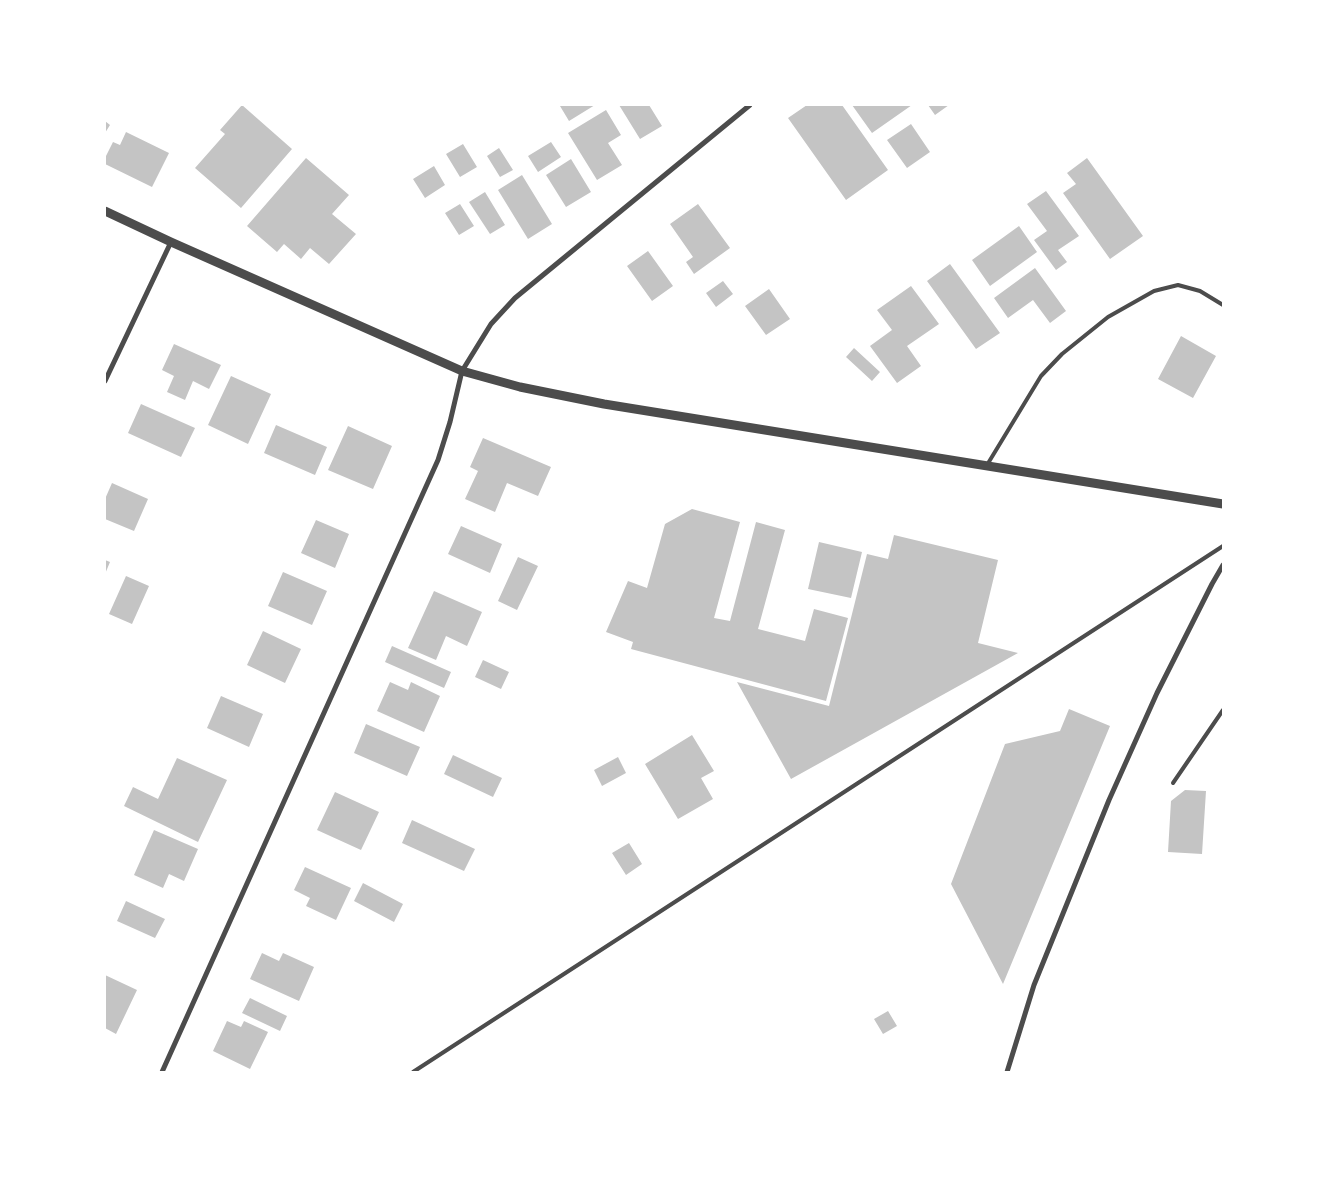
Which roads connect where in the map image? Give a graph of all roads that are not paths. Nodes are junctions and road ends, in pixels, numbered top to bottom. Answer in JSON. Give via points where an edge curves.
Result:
{"nodes":[{"id":1,"x":750,"y":105,"type":"edge"},
{"id":2,"x":105,"y":210,"type":"edge"},
{"id":3,"x":171,"y":242,"type":"junction"},
{"id":4,"x":1223,"y":305,"type":"edge"},
{"id":5,"x":462,"y":371,"type":"junction"},
{"id":6,"x":105,"y":381,"type":"edge"},
{"id":7,"x":987,"y":465,"type":"junction"},
{"id":8,"x":1223,"y":504,"type":"edge"},
{"id":9,"x":1223,"y":546,"type":"edge"},
{"id":10,"x":1223,"y":565,"type":"edge"},
{"id":11,"x":1223,"y":710,"type":"edge"},
{"id":12,"x":1173,"y":783,"type":"dead end"},
{"id":13,"x":162,"y":1072,"type":"edge"},
{"id":14,"x":413,"y":1072,"type":"edge"},
{"id":15,"x":1007,"y":1072,"type":"edge"}],
"edges":[{"from":1,"to":5,"type":"street","via":[[515,298],[491,324]]},
{"from":2,"to":3,"type":"street"},
{"from":3,"to":5,"type":"street"},
{"from":3,"to":6,"type":"street"},
{"from":4,"to":7,"type":"lane","via":[[1200,291],[1178,284],[1154,291],[1108,317],[1062,354],[1041,376]]},
{"from":5,"to":7,"type":"street","via":[[604,404]]},
{"from":5,"to":13,"type":"street","via":[[438,460]]},
{"from":7,"to":8,"type":"street"},
{"from":9,"to":14,"type":"lane"},
{"from":10,"to":15,"type":"street","via":[[1157,694],[1109,800],[1034,985]]},
{"from":11,"to":12,"type":"lane"}]}
